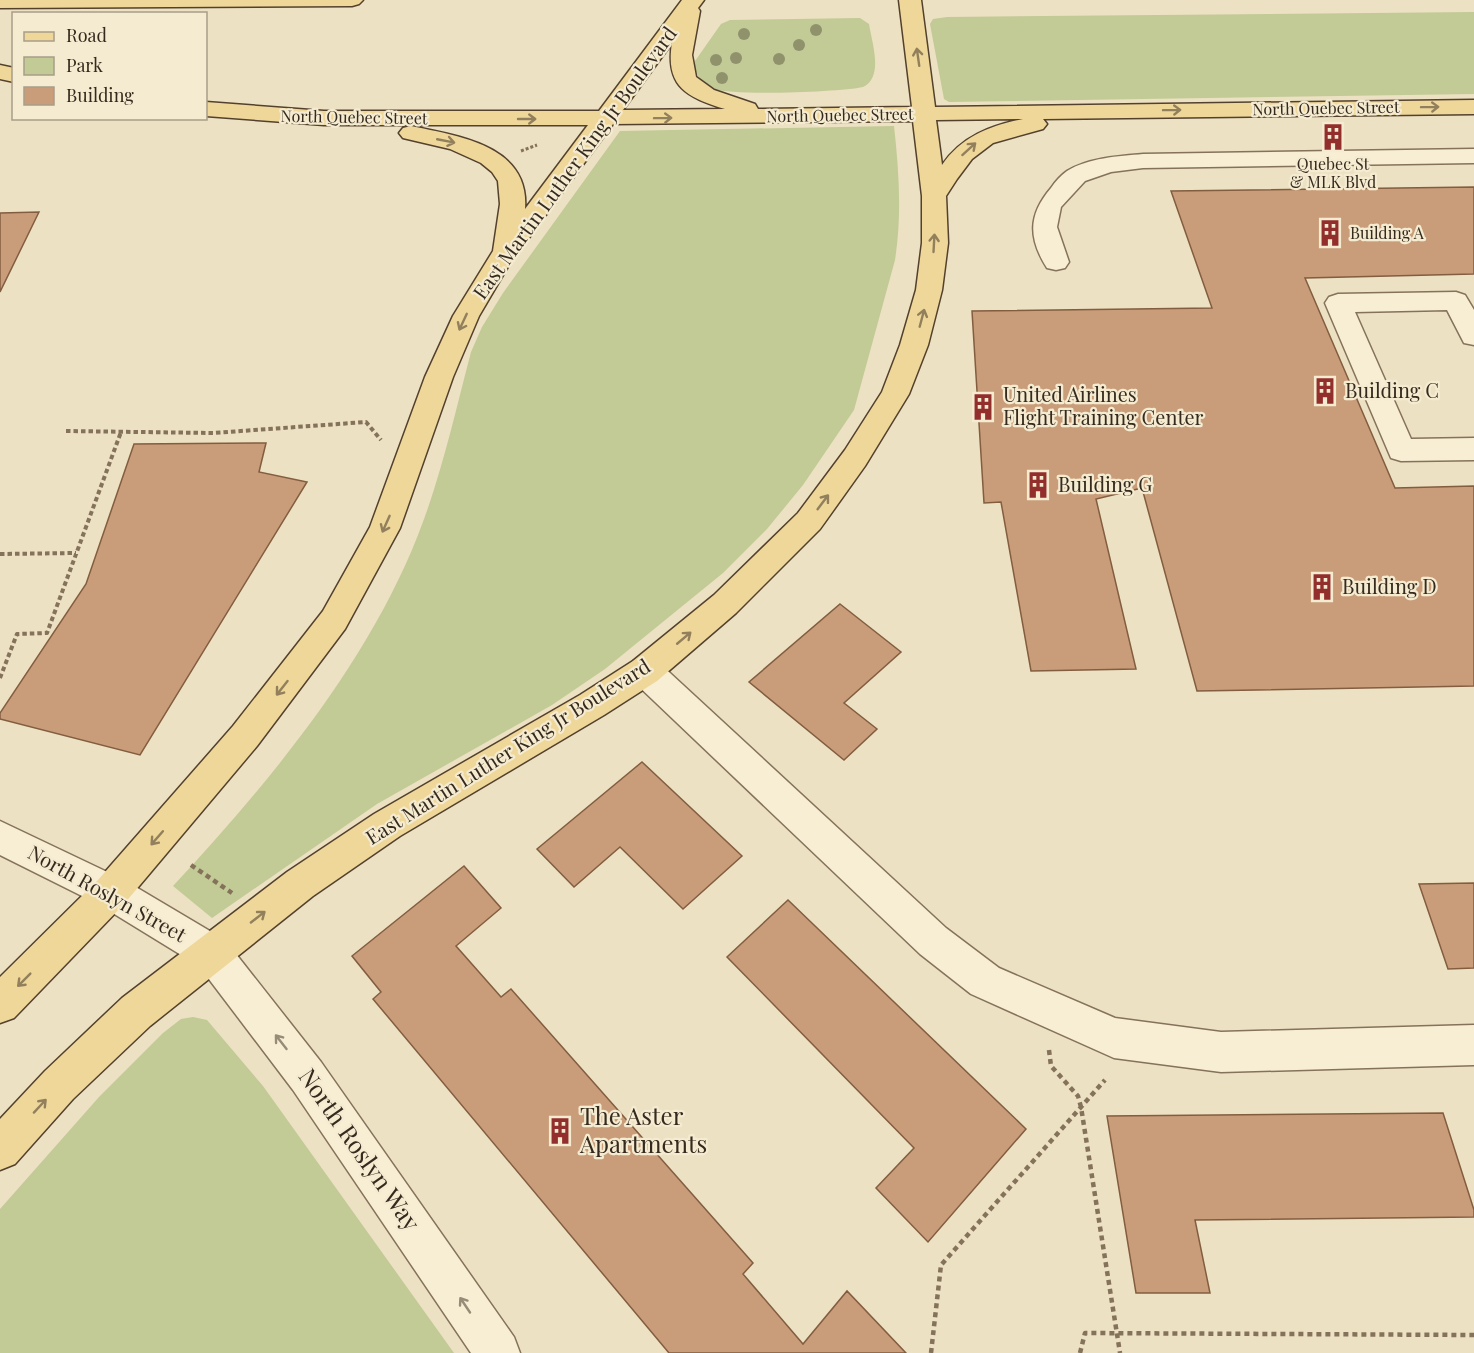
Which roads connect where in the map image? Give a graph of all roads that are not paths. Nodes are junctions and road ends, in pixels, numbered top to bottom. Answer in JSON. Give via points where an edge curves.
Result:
{"nodes":[{"id":1,"x":352,"y":0,"type":"edge"},
{"id":2,"x":910,"y":0,"type":"edge"},
{"id":3,"x":240,"y":1,"type":"edge"},
{"id":4,"x":0,"y":2,"type":"edge"},
{"id":5,"x":107,"y":2,"type":"junction"},
{"id":6,"x":691,"y":2,"type":"edge"},
{"id":7,"x":0,"y":11,"type":"edge"},
{"id":8,"x":1474,"y":107,"type":"edge"},
{"id":9,"x":207,"y":109,"type":"edge"},
{"id":10,"x":1113,"y":111,"type":"junction"},
{"id":11,"x":926,"y":113,"type":"junction"},
{"id":12,"x":768,"y":116,"type":"junction"},
{"id":13,"x":348,"y":119,"type":"junction"},
{"id":14,"x":604,"y":119,"type":"junction"},
{"id":15,"x":1474,"y":156,"type":"edge"},
{"id":16,"x":934,"y":196,"type":"junction"},
{"id":17,"x":505,"y":253,"type":"junction"},
{"id":18,"x":1056,"y":262,"type":"dead end"},
{"id":19,"x":1474,"y":336,"type":"edge"},
{"id":20,"x":1474,"y":449,"type":"edge"},
{"id":21,"x":645,"y":671,"type":"junction"},
{"id":22,"x":0,"y":837,"type":"edge"},
{"id":23,"x":111,"y":892,"type":"junction"},
{"id":24,"x":212,"y":953,"type":"junction"},
{"id":25,"x":0,"y":1004,"type":"edge"},
{"id":26,"x":1474,"y":1045,"type":"edge"},
{"id":27,"x":0,"y":1149,"type":"edge"},
{"id":28,"x":498,"y":1353,"type":"edge"}],
"edges":[{"from":1,"to":3,"type":"main road"},
{"from":11,"to":2,"type":"main road","name":"East Martin Luther King Jr Boulevard","one_way":true},
{"from":3,"to":5,"type":"main road"},
{"from":4,"to":5,"type":"main road"},
{"from":5,"to":7,"type":"main road"},
{"from":6,"to":12,"type":"main road","via":[[682,42],[684,79],[706,95]]},
{"from":6,"to":14,"type":"main road","name":"East Martin Luther King Jr Boulevard"},
{"from":10,"to":8,"type":"main road","name":"North Quebec Street","one_way":true},
{"from":9,"to":13,"type":"main road","name":"North Quebec Street"},
{"from":10,"to":11,"type":"main road","name":"North Quebec Street"},
{"from":16,"to":10,"type":"main road","one_way":true,"via":[[958,158],[982,138],[1018,127]]},
{"from":11,"to":12,"type":"main road","name":"North Quebec Street"},
{"from":11,"to":16,"type":"main road","name":"East Martin Luther King Jr Boulevard"},
{"from":14,"to":12,"type":"main road","name":"North Quebec Street","one_way":true},
{"from":13,"to":14,"type":"main road","name":"North Quebec Street","one_way":true},
{"from":13,"to":17,"type":"main road","one_way":true,"via":[[454,142],[486,155],[501,170],[512,192]]},
{"from":14,"to":17,"type":"main road","name":"East Martin Luther King Jr Boulevard"},
{"from":15,"to":18,"type":"street","via":[[1143,161],[1107,165],[1076,176],[1049,206],[1044,226]]},
{"from":21,"to":16,"type":"main road","name":"East Martin Luther King Jr Boulevard","one_way":true,"via":[[725,604],[809,520],[855,458],[895,394],[929,290],[935,243]]},
{"from":17,"to":23,"type":"main road","name":"East Martin Luther King Jr Boulevard","one_way":true,"via":[[466,316],[439,377],[385,528],[334,620],[245,736]]},
{"from":19,"to":20,"type":"street","via":[[1456,301],[1338,303],[1401,450]]},
{"from":24,"to":21,"type":"main road","name":"East Martin Luther King Jr Boulevard","one_way":true,"via":[[300,884],[387,825]]},
{"from":21,"to":26,"type":"street","via":[[933,941],[985,981],[1114,1038],[1221,1052]]},
{"from":22,"to":23,"type":"street","name":"North Roslyn Street"},
{"from":23,"to":24,"type":"street","name":"North Roslyn Street"},
{"from":23,"to":25,"type":"main road","name":"East Martin Luther King Jr Boulevard","one_way":true},
{"from":27,"to":24,"type":"main road","name":"East Martin Luther King Jr Boulevard","one_way":true,"via":[[59,1085],[136,1012]]},
{"from":28,"to":24,"type":"street","name":"North Roslyn Way","one_way":true,"via":[[308,1076]]}]}
